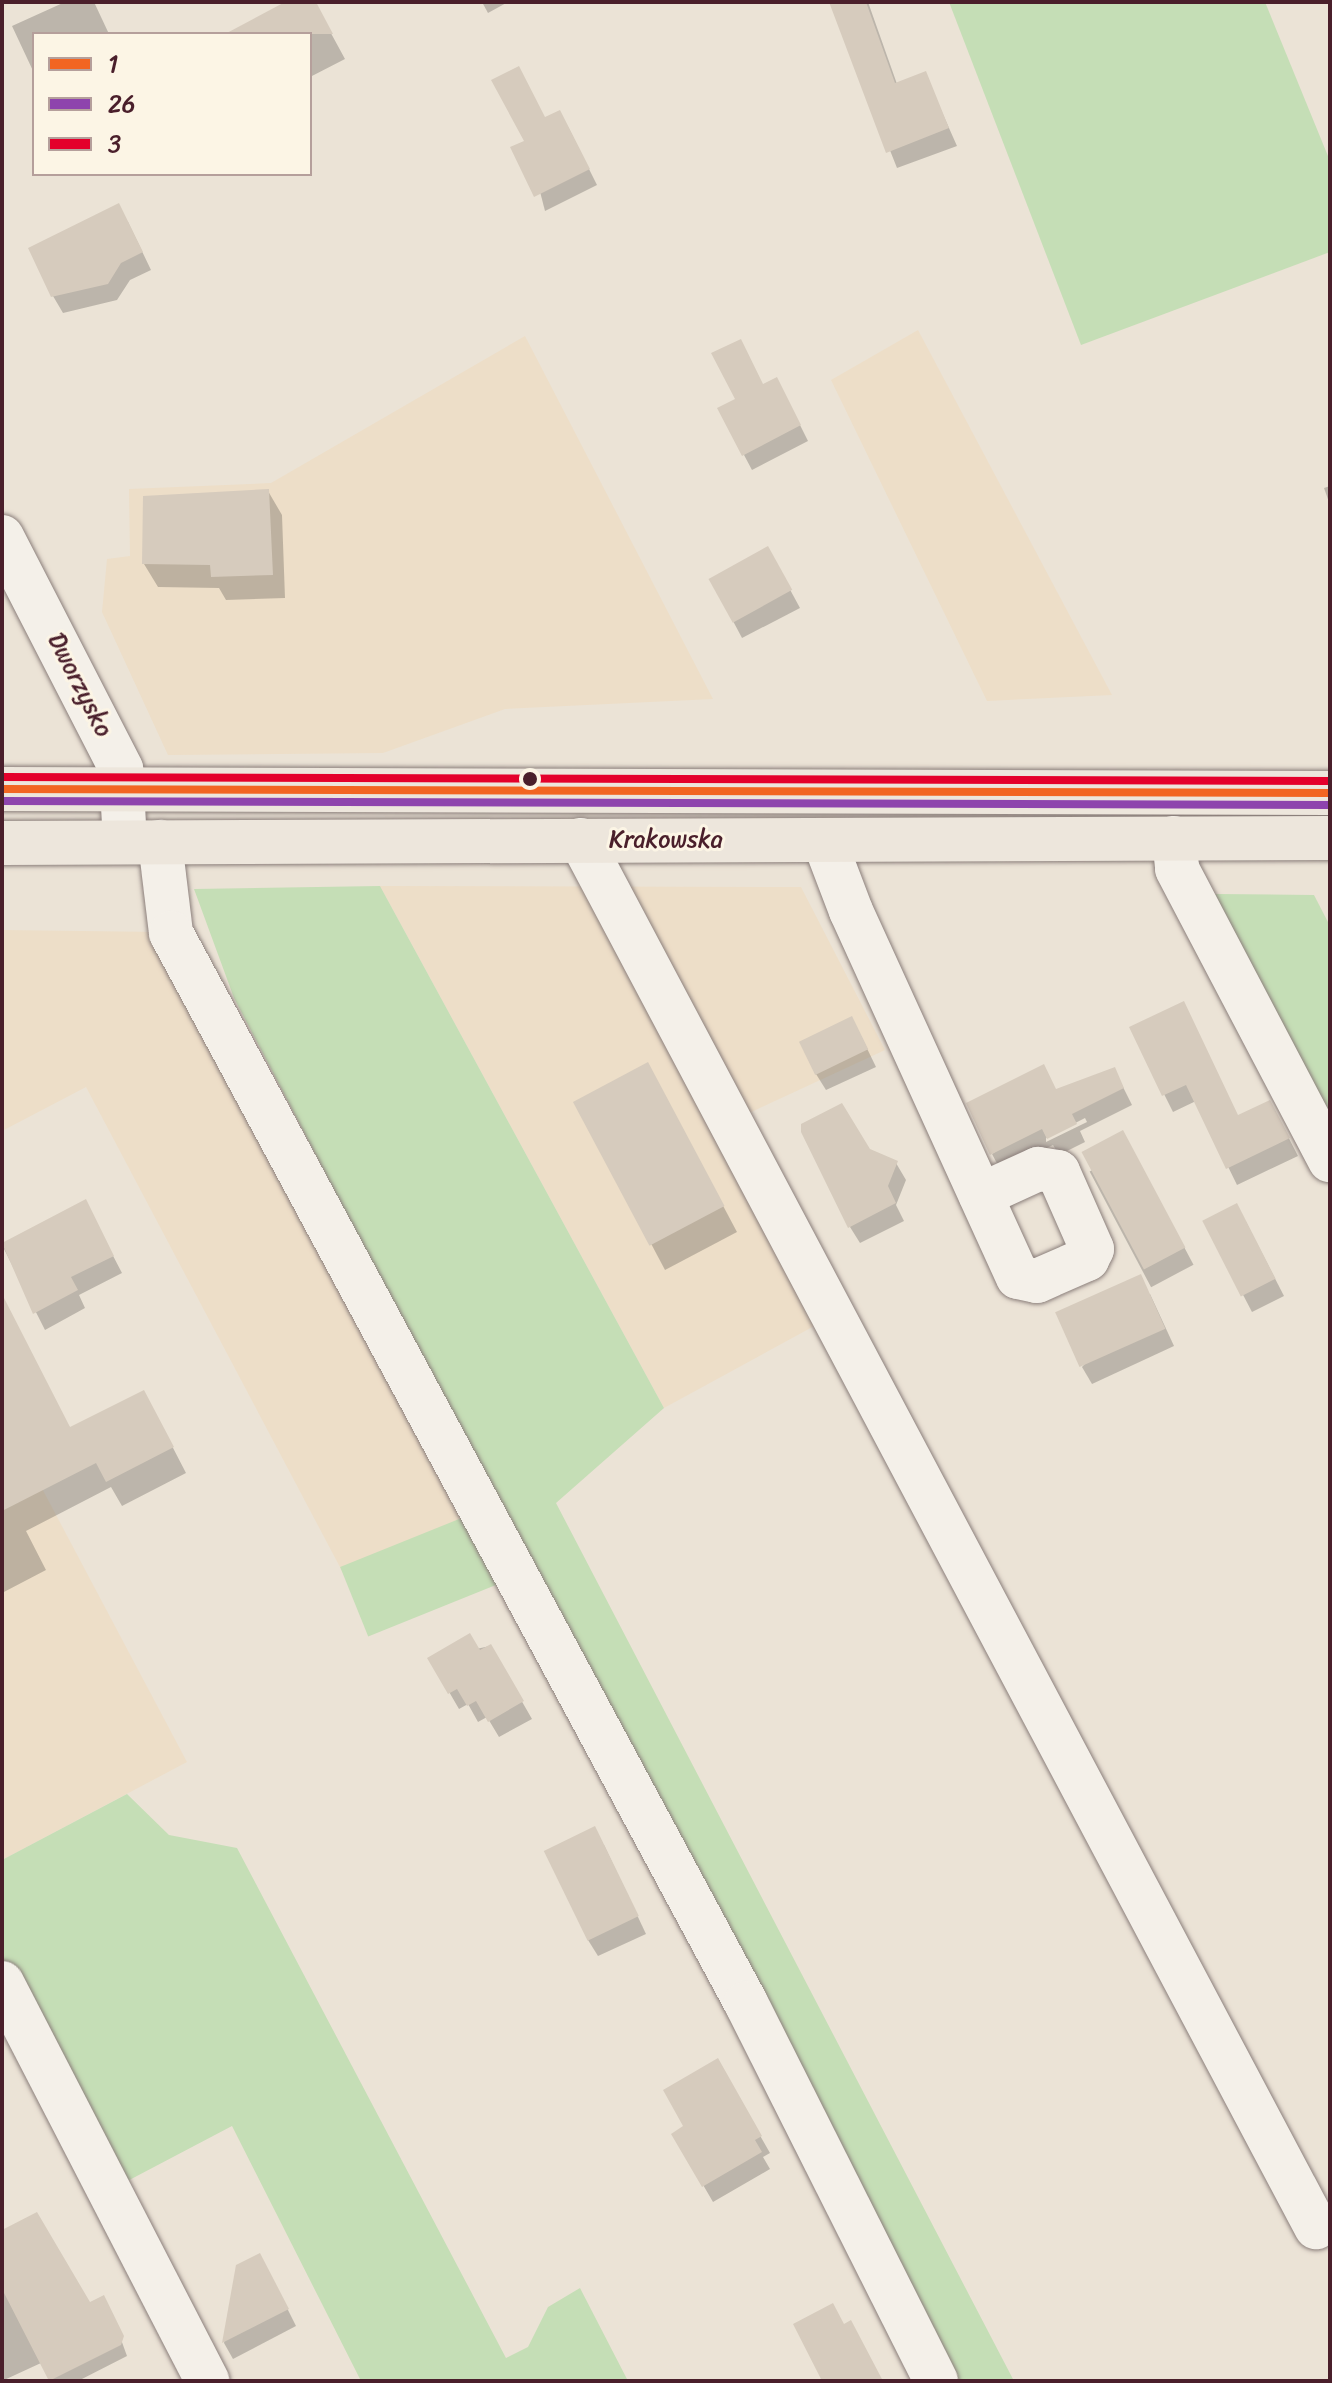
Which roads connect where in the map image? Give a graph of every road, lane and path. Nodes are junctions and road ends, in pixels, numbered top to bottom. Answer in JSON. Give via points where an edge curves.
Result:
{"nodes":[{"id":1,"x":2,"y":537,"type":"edge"},
{"id":2,"x":2,"y":789,"type":"edge"},
{"id":3,"x":123,"y":789,"type":"junction"},
{"id":4,"x":1330,"y":793,"type":"edge"},
{"id":5,"x":1174,"y":838,"type":"junction"},
{"id":6,"x":1330,"y":838,"type":"edge"},
{"id":7,"x":581,"y":840,"type":"junction"},
{"id":8,"x":824,"y":840,"type":"junction"},
{"id":9,"x":143,"y":842,"type":"junction"},
{"id":10,"x":2,"y":843,"type":"edge"},
{"id":11,"x":1330,"y":1160,"type":"edge"},
{"id":12,"x":981,"y":1195,"type":"dead end"},
{"id":13,"x":2,"y":1983,"type":"edge"},
{"id":14,"x":1316,"y":2227,"type":"dead end"},
{"id":15,"x":207,"y":2381,"type":"edge"},
{"id":16,"x":936,"y":2381,"type":"edge"}],
"edges":[{"from":1,"to":3,"type":"street","name":"Dworzysko","via":[[87,695],[121,769]]},
{"from":2,"to":3,"type":"main road","name":"Krakowska"},
{"from":3,"to":4,"type":"main road","name":"Krakowska"},
{"from":3,"to":9,"type":"street","name":"Dworzysko"},
{"from":5,"to":6,"type":"main road","name":"Krakowska"},
{"from":5,"to":8,"type":"main road","name":"Krakowska"},
{"from":5,"to":11,"type":"street","via":[[1177,869]]},
{"from":7,"to":8,"type":"main road","name":"Krakowska"},
{"from":7,"to":9,"type":"main road","name":"Krakowska"},
{"from":7,"to":14,"type":"street"},
{"from":8,"to":12,"type":"street"},
{"from":9,"to":10,"type":"main road","name":"Krakowska"},
{"from":9,"to":16,"type":"street","name":"Dworzysko","via":[[171,933],[746,2003]]},
{"from":13,"to":15,"type":"street"}]}
